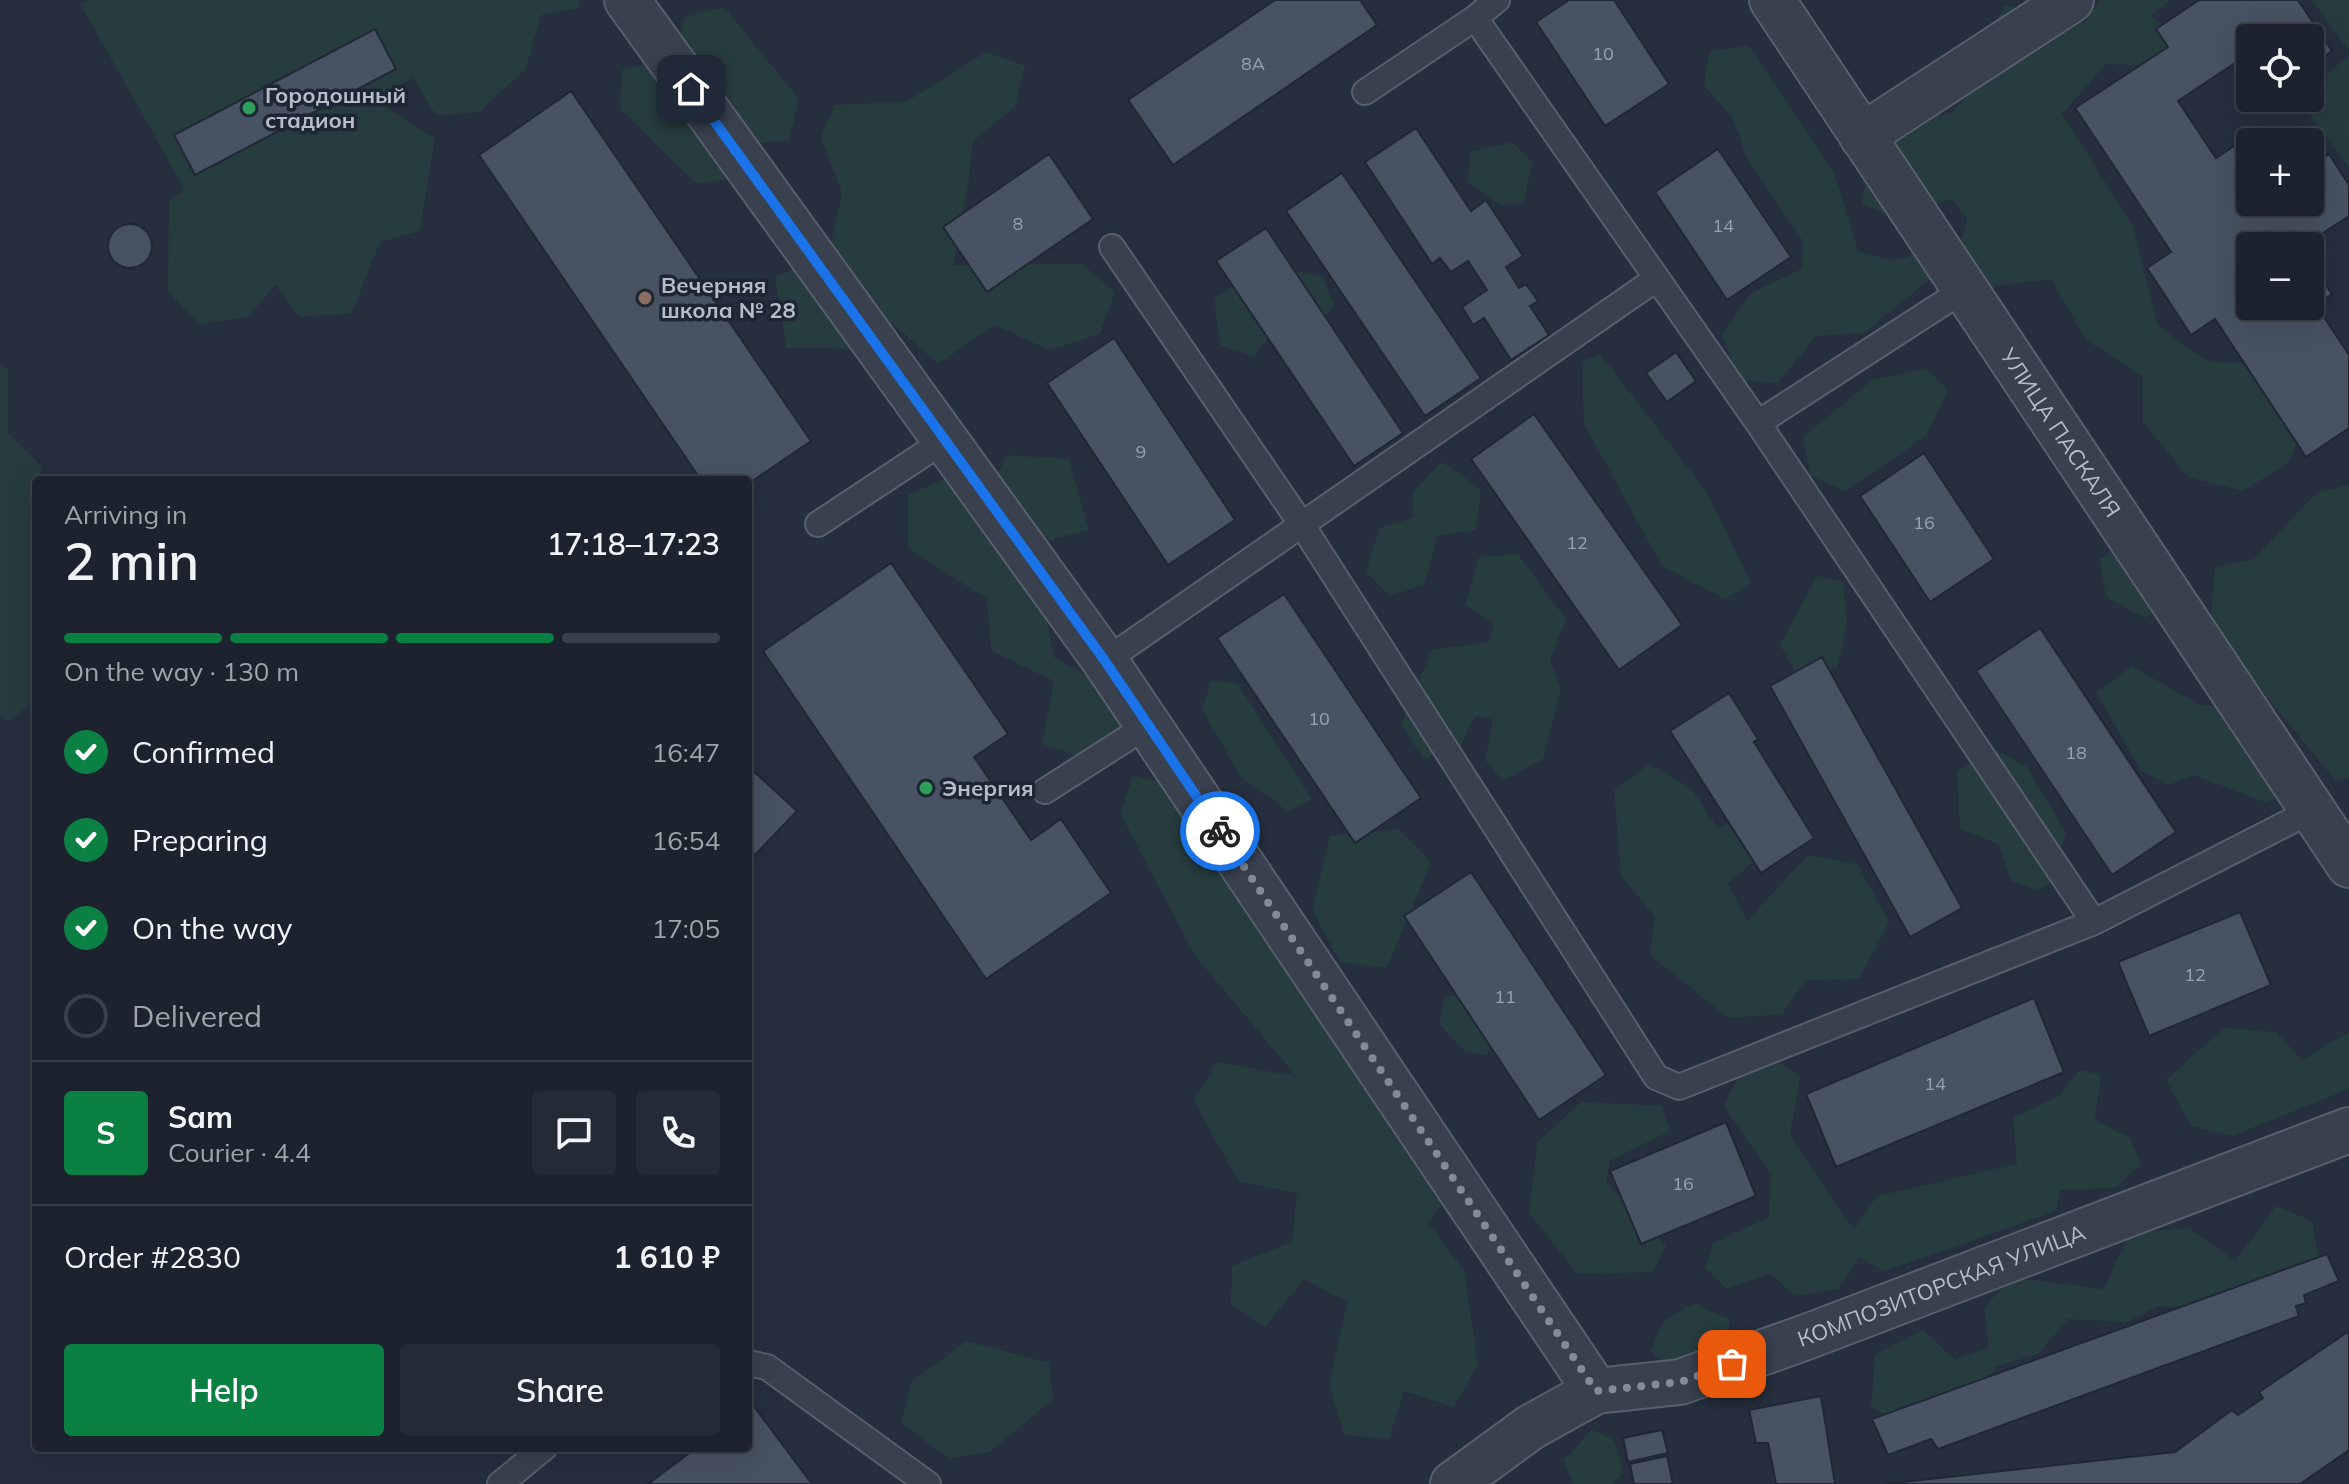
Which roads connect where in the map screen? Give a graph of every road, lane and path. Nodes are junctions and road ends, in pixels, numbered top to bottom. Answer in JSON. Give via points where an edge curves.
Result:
{"nodes":[{"id":1,"x":627,"y":0,"type":"edge"},
{"id":2,"x":1497,"y":0,"type":"edge"},
{"id":3,"x":1772,"y":0,"type":"edge"},
{"id":4,"x":2071,"y":0,"type":"edge"},
{"id":5,"x":1475,"y":18,"type":"junction"},
{"id":6,"x":1365,"y":92,"type":"dead end"},
{"id":7,"x":1862,"y":136,"type":"junction"},
{"id":8,"x":1112,"y":247,"type":"dead end"},
{"id":9,"x":1656,"y":279,"type":"junction"},
{"id":10,"x":1965,"y":289,"type":"junction"},
{"id":11,"x":1758,"y":423,"type":"junction"},
{"id":12,"x":945,"y":440,"type":"junction"},
{"id":13,"x":818,"y":524,"type":"dead end"},
{"id":14,"x":1302,"y":525,"type":"junction"},
{"id":15,"x":1105,"y":661,"type":"junction"},
{"id":16,"x":1148,"y":725,"type":"junction"},
{"id":17,"x":1045,"y":791,"type":"dead end"},
{"id":18,"x":2313,"y":810,"type":"junction"},
{"id":19,"x":2349,"y":865,"type":"edge"},
{"id":20,"x":2094,"y":922,"type":"junction"},
{"id":21,"x":2349,"y":1130,"type":"edge"},
{"id":22,"x":752,"y":1364,"type":"edge"},
{"id":23,"x":1596,"y":1391,"type":"junction"},
{"id":24,"x":539,"y":1452,"type":"edge"},
{"id":25,"x":500,"y":1484,"type":"edge"},
{"id":26,"x":928,"y":1484,"type":"edge"},
{"id":27,"x":1453,"y":1484,"type":"edge"}],
"edges":[{"from":1,"to":12,"type":"street"},
{"from":2,"to":5,"type":"lane"},
{"from":3,"to":7,"type":"street","name":"УЛИЦА ПАСКАЛЯ"},
{"from":4,"to":7,"type":"street"},
{"from":5,"to":6,"type":"lane"},
{"from":5,"to":9,"type":"lane"},
{"from":7,"to":10,"type":"street","name":"УЛИЦА ПАСКАЛЯ"},
{"from":8,"to":14,"type":"lane"},
{"from":9,"to":11,"type":"lane"},
{"from":9,"to":14,"type":"lane"},
{"from":10,"to":11,"type":"lane"},
{"from":10,"to":18,"type":"street","name":"УЛИЦА ПАСКАЛЯ"},
{"from":11,"to":20,"type":"lane"},
{"from":12,"to":13,"type":"lane"},
{"from":12,"to":15,"type":"street"},
{"from":14,"to":15,"type":"lane"},
{"from":14,"to":20,"type":"lane","via":[[1656,1077],[1679,1087]]},
{"from":15,"to":16,"type":"street"},
{"from":16,"to":17,"type":"lane"},
{"from":16,"to":23,"type":"street"},
{"from":18,"to":19,"type":"street","name":"УЛИЦА ПАСКАЛЯ"},
{"from":18,"to":20,"type":"lane"},
{"from":21,"to":23,"type":"street","name":"КОМПОЗИТОРСКАЯ УЛИЦА","via":[[1680,1382]]},
{"from":22,"to":26,"type":"lane","via":[[767,1367]]},
{"from":23,"to":27,"type":"street","name":"КОМПОЗИТОРСКАЯ УЛИЦА","via":[[1531,1427]]},
{"from":24,"to":25,"type":"lane"}]}
